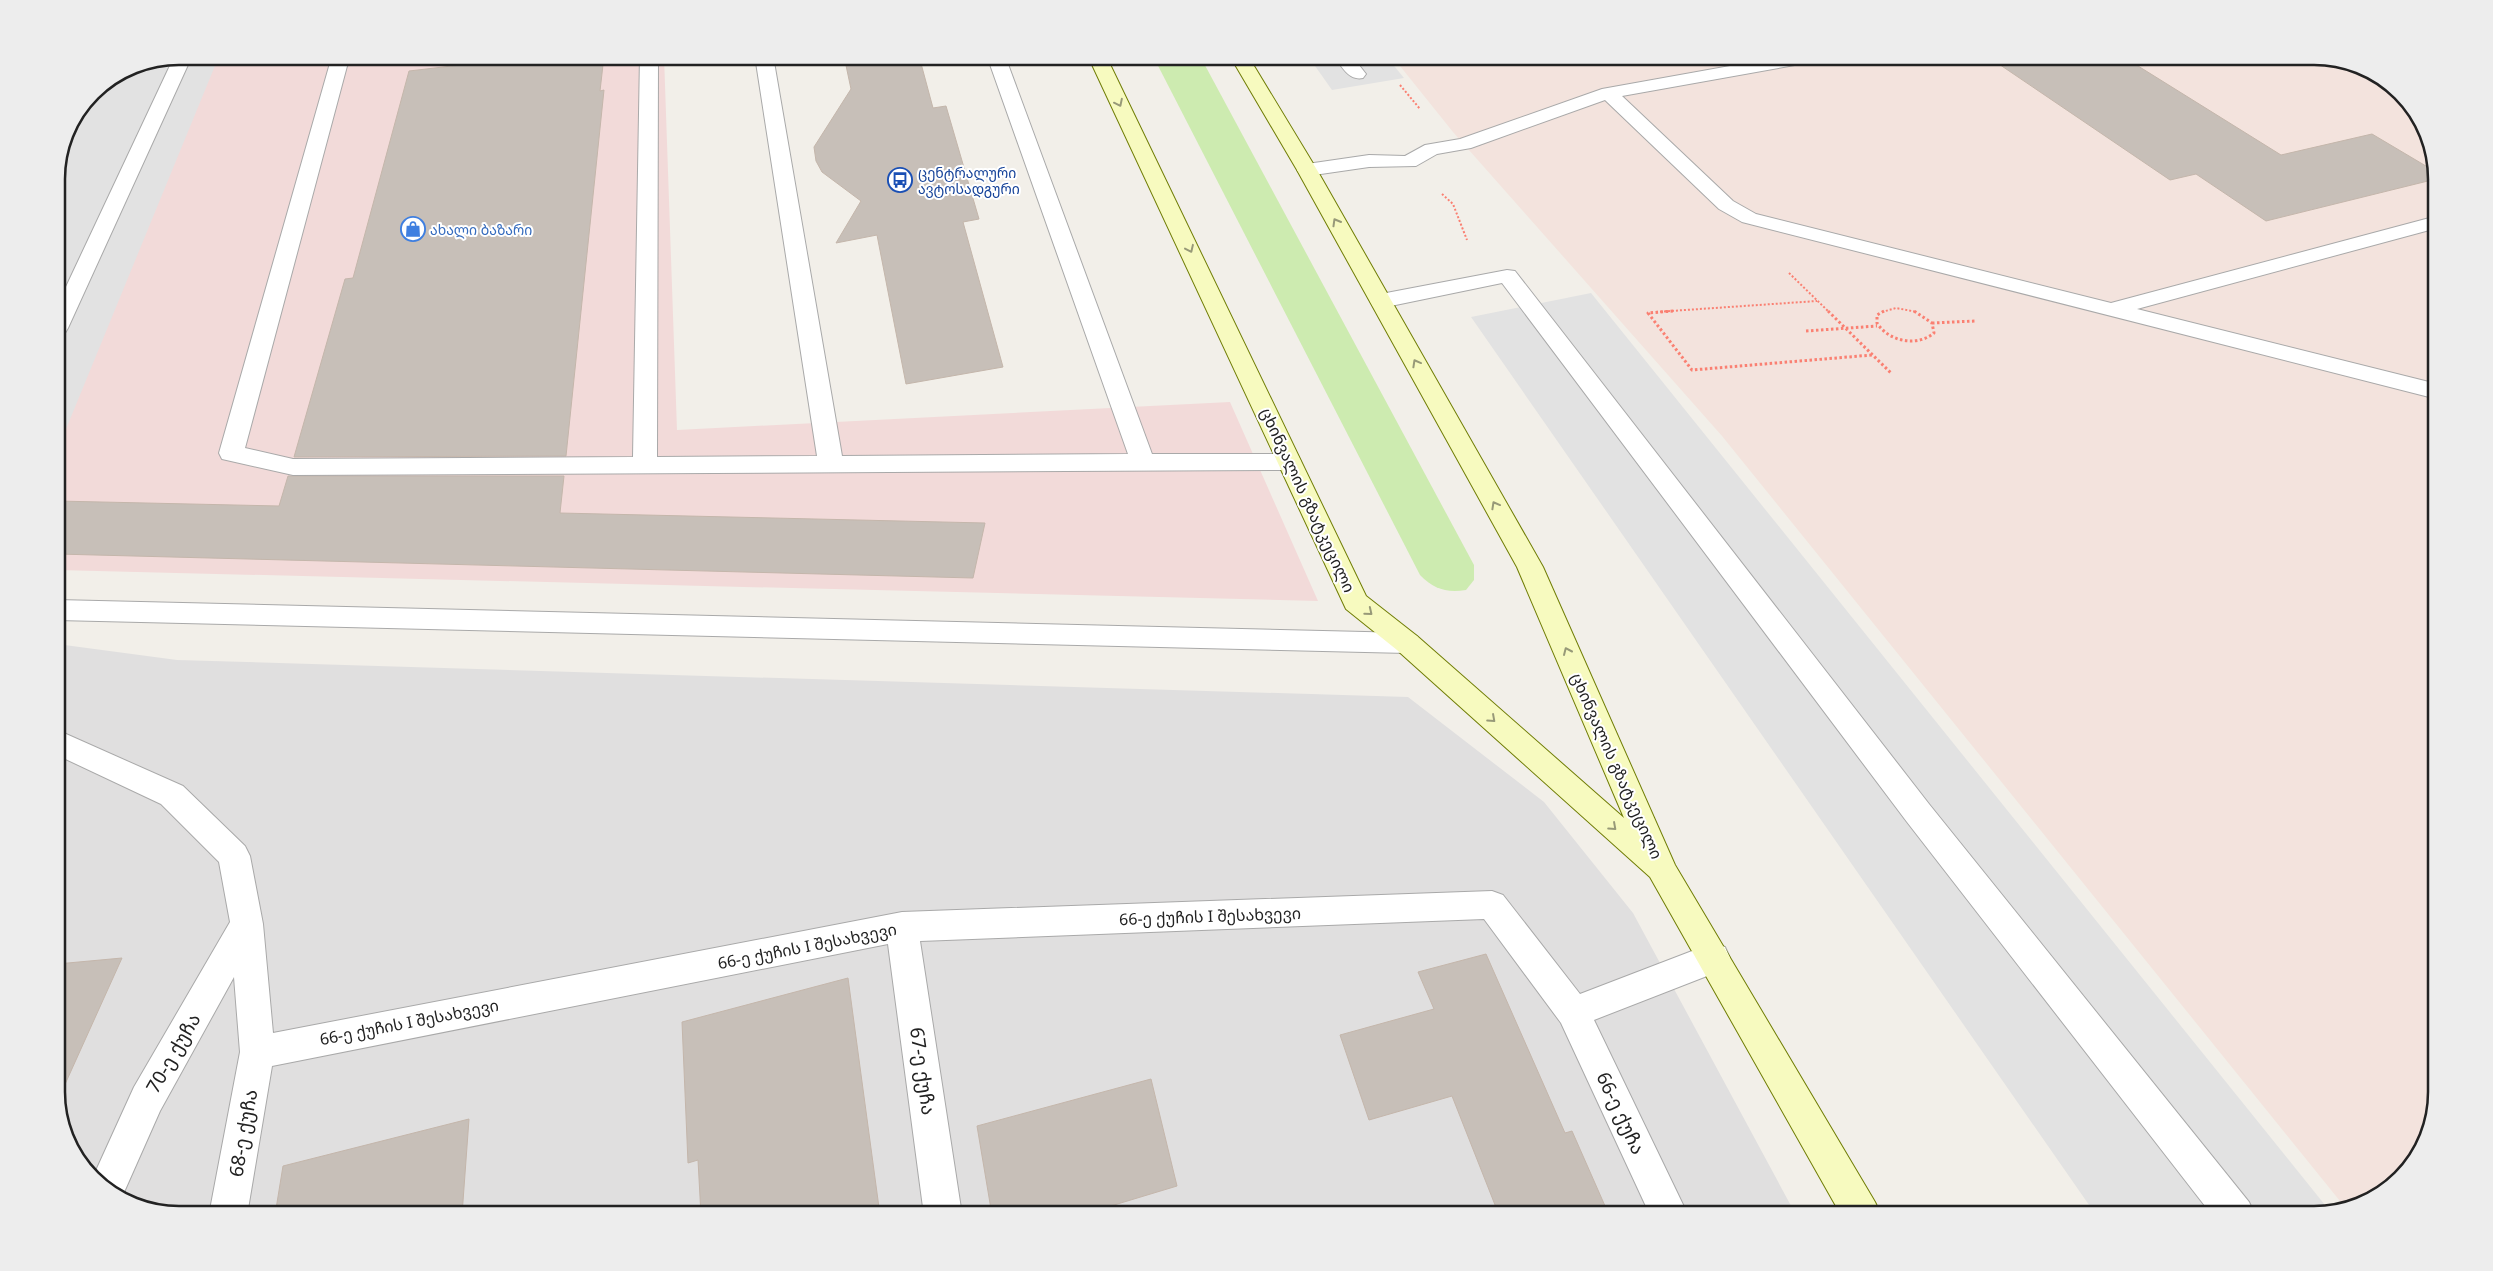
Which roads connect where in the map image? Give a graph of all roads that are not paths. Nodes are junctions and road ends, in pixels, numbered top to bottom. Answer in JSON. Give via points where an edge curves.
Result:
{"nodes":[{"id":1,"x":179,"y":65,"type":"edge"},
{"id":2,"x":338,"y":65,"type":"edge"},
{"id":3,"x":649,"y":65,"type":"edge"},
{"id":4,"x":766,"y":65,"type":"edge"},
{"id":5,"x":999,"y":65,"type":"edge"},
{"id":6,"x":1101,"y":65,"type":"edge"},
{"id":7,"x":1244,"y":65,"type":"edge"},
{"id":8,"x":1350,"y":65,"type":"edge"},
{"id":9,"x":1766,"y":65,"type":"edge"},
{"id":10,"x":1357,"y":74,"type":"road end"},
{"id":11,"x":1608,"y":93,"type":"junction"},
{"id":12,"x":1307,"y":170,"type":"junction"},
{"id":13,"x":2428,"y":224,"type":"edge"},
{"id":14,"x":1381,"y":301,"type":"junction"},
{"id":15,"x":2114,"y":308,"type":"junction"},
{"id":16,"x":65,"y":309,"type":"edge"},
{"id":17,"x":2428,"y":390,"type":"edge"},
{"id":18,"x":1289,"y":462,"type":"junction"},
{"id":19,"x":1144,"y":463,"type":"junction"},
{"id":20,"x":832,"y":464,"type":"junction"},
{"id":21,"x":645,"y":465,"type":"junction"},
{"id":22,"x":65,"y":610,"type":"edge"},
{"id":23,"x":1407,"y":643,"type":"junction"},
{"id":24,"x":65,"y":746,"type":"edge"},
{"id":25,"x":1663,"y":872,"type":"junction"},
{"id":26,"x":247,"y":924,"type":"junction"},
{"id":27,"x":902,"y":927,"type":"junction"},
{"id":28,"x":1713,"y":958,"type":"junction"},
{"id":29,"x":1573,"y":1012,"type":"junction"},
{"id":30,"x":257,"y":1052,"type":"junction"},
{"id":31,"x":110,"y":1182,"type":"edge"},
{"id":32,"x":230,"y":1206,"type":"edge"},
{"id":33,"x":942,"y":1206,"type":"edge"},
{"id":34,"x":1665,"y":1206,"type":"edge"},
{"id":35,"x":1857,"y":1206,"type":"edge"},
{"id":36,"x":2229,"y":1206,"type":"edge"}],
"edges":[{"from":1,"to":16,"type":"street"},
{"from":2,"to":21,"type":"street","via":[[231,453],[293,467]]},
{"from":3,"to":21,"type":"street"},
{"from":4,"to":20,"type":"street"},
{"from":5,"to":19,"type":"street"},
{"from":6,"to":18,"type":"main road","name":"ცხინვალის გზატკეცილი","one_way":true},
{"from":7,"to":12,"type":"main road","name":"ცხინვალის გზატკეცილი"},
{"from":8,"to":10,"type":"street"},
{"from":9,"to":11,"type":"street"},
{"from":11,"to":12,"type":"street","via":[[1464,144],[1432,149],[1409,162],[1369,161]]},
{"from":11,"to":15,"type":"street","via":[[1726,205],[1749,218]]},
{"from":14,"to":12,"type":"main road","name":"ცხინვალის გზატკეცილი","one_way":true},
{"from":13,"to":15,"type":"street"},
{"from":25,"to":14,"type":"main road","name":"ცხინვალის გზატკეცილი","one_way":true,"via":[[1530,567]]},
{"from":14,"to":36,"type":"street","via":[[1507,276],[1912,805]]},
{"from":15,"to":17,"type":"street"},
{"from":18,"to":19,"type":"street"},
{"from":18,"to":23,"type":"main road","name":"ცხინვალის გზატკეცილი","one_way":true,"via":[[1356,602]]},
{"from":19,"to":20,"type":"street"},
{"from":20,"to":21,"type":"street"},
{"from":22,"to":23,"type":"street"},
{"from":23,"to":25,"type":"main road","name":"ცხინვალის გზატკეცილი","one_way":true},
{"from":24,"to":26,"type":"street","via":[[172,795],[234,856]]},
{"from":25,"to":28,"type":"main road","name":"ცხინვალის გზატკეცილი"},
{"from":26,"to":30,"type":"street"},
{"from":26,"to":31,"type":"street","name":"70-ე ქუჩა","via":[[147,1099]]},
{"from":27,"to":29,"type":"street","name":"66-ე ქუჩის I შესახვევი","via":[[1492,905]]},
{"from":27,"to":30,"type":"street","name":"66-ე ქუჩის I შესახვევი"},
{"from":27,"to":33,"type":"street","name":"67-ე ქუჩა"},
{"from":28,"to":29,"type":"street"},
{"from":28,"to":35,"type":"main road","name":"ცხინვალის გზატკეცილი"},
{"from":29,"to":34,"type":"street","name":"66-ე ქუჩა"},
{"from":30,"to":32,"type":"street","name":"68-ე ქუჩა"}]}
